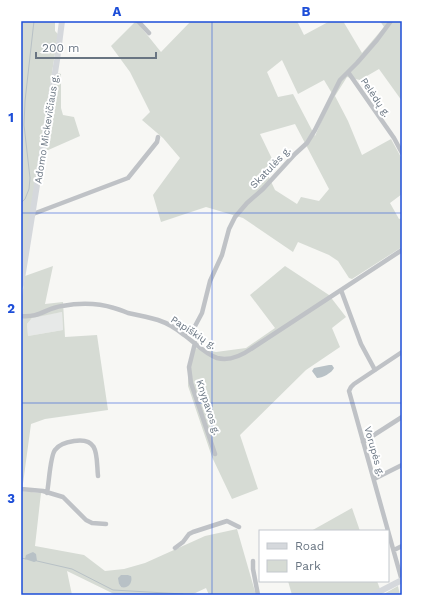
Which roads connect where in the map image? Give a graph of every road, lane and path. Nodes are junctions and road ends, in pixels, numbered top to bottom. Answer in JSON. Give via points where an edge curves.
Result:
{"nodes":[{"id":1,"x":62,"y":21,"type":"edge"},
{"id":2,"x":138,"y":21,"type":"edge"},
{"id":3,"x":390,"y":21,"type":"edge"},
{"id":4,"x":150,"y":33,"type":"dead end"},
{"id":5,"x":348,"y":72,"type":"junction"},
{"id":6,"x":158,"y":137,"type":"dead end"},
{"id":7,"x":402,"y":153,"type":"edge"},
{"id":8,"x":33,"y":214,"type":"junction"},
{"id":9,"x":402,"y":250,"type":"edge"},
{"id":10,"x":21,"y":286,"type":"edge"},
{"id":11,"x":341,"y":290,"type":"junction"},
{"id":12,"x":21,"y":316,"type":"edge"},
{"id":13,"x":183,"y":333,"type":"junction"},
{"id":14,"x":195,"y":343,"type":"junction"},
{"id":15,"x":402,"y":352,"type":"edge"},
{"id":16,"x":375,"y":370,"type":"junction"},
{"id":17,"x":402,"y":418,"type":"edge"},
{"id":18,"x":363,"y":442,"type":"junction"},
{"id":19,"x":215,"y":454,"type":"dead end"},
{"id":20,"x":402,"y":465,"type":"edge"},
{"id":21,"x":98,"y":476,"type":"dead end"},
{"id":22,"x":374,"y":480,"type":"junction"},
{"id":23,"x":21,"y":488,"type":"edge"},
{"id":24,"x":47,"y":493,"type":"junction"},
{"id":25,"x":106,"y":524,"type":"dead end"},
{"id":26,"x":239,"y":527,"type":"dead end"},
{"id":27,"x":388,"y":530,"type":"edge"},
{"id":28,"x":389,"y":532,"type":"edge"},
{"id":29,"x":402,"y":546,"type":"edge"},
{"id":30,"x":175,"y":548,"type":"dead end"},
{"id":31,"x":394,"y":550,"type":"junction"},
{"id":32,"x":253,"y":561,"type":"dead end"},
{"id":33,"x":402,"y":580,"type":"edge"},
{"id":34,"x":258,"y":595,"type":"edge"},
{"id":35,"x":373,"y":595,"type":"edge"}],
"edges":[{"from":1,"to":8,"type":"main road","name":"Adomo Mickevičiaus g."},
{"from":2,"to":4,"type":"street"},
{"from":3,"to":5,"type":"street","name":"Skatulės g."},
{"from":5,"to":7,"type":"street","name":"Pelėdų g."},
{"from":5,"to":13,"type":"street","name":"Skatulės g.","via":[[340,80],[307,143],[235,217],[228,229],[222,255],[210,281],[202,313],[194,328]]},
{"from":6,"to":8,"type":"street","via":[[158,142],[128,178]]},
{"from":8,"to":10,"type":"main road","name":"Adomo Mickevičiaus g."},
{"from":9,"to":11,"type":"street","name":"Papiškių g."},
{"from":11,"to":14,"type":"street","name":"Papiškių g.","via":[[241,356],[217,358]]},
{"from":11,"to":16,"type":"street","via":[[361,344]]},
{"from":12,"to":13,"type":"street","name":"Papiškių g.","via":[[35,316],[59,306],[95,305],[158,320]]},
{"from":13,"to":14,"type":"street","name":"Papiškių g."},
{"from":14,"to":19,"type":"street","name":"Knypavos g.","via":[[189,367],[191,383]]},
{"from":15,"to":16,"type":"street","name":"Vorupės g."},
{"from":16,"to":18,"type":"street","name":"Vorupės g.","via":[[354,384],[349,391]]},
{"from":17,"to":18,"type":"street"},
{"from":18,"to":22,"type":"street","name":"Vorupės g."},
{"from":20,"to":22,"type":"street"},
{"from":21,"to":24,"type":"street","via":[[96,452],[91,442],[84,440],[62,444],[53,453]]},
{"from":22,"to":27,"type":"street","name":"Vorupės g."},
{"from":23,"to":24,"type":"street"},
{"from":24,"to":25,"type":"street","via":[[63,497],[86,520]]},
{"from":26,"to":30,"type":"street","via":[[227,522],[193,532]]},
{"from":28,"to":31,"type":"street","name":"Vorupės g."},
{"from":29,"to":31,"type":"street"},
{"from":31,"to":33,"type":"street","name":"Vorupės g."},
{"from":32,"to":34,"type":"street"},
{"from":33,"to":35,"type":"main road"}]}
